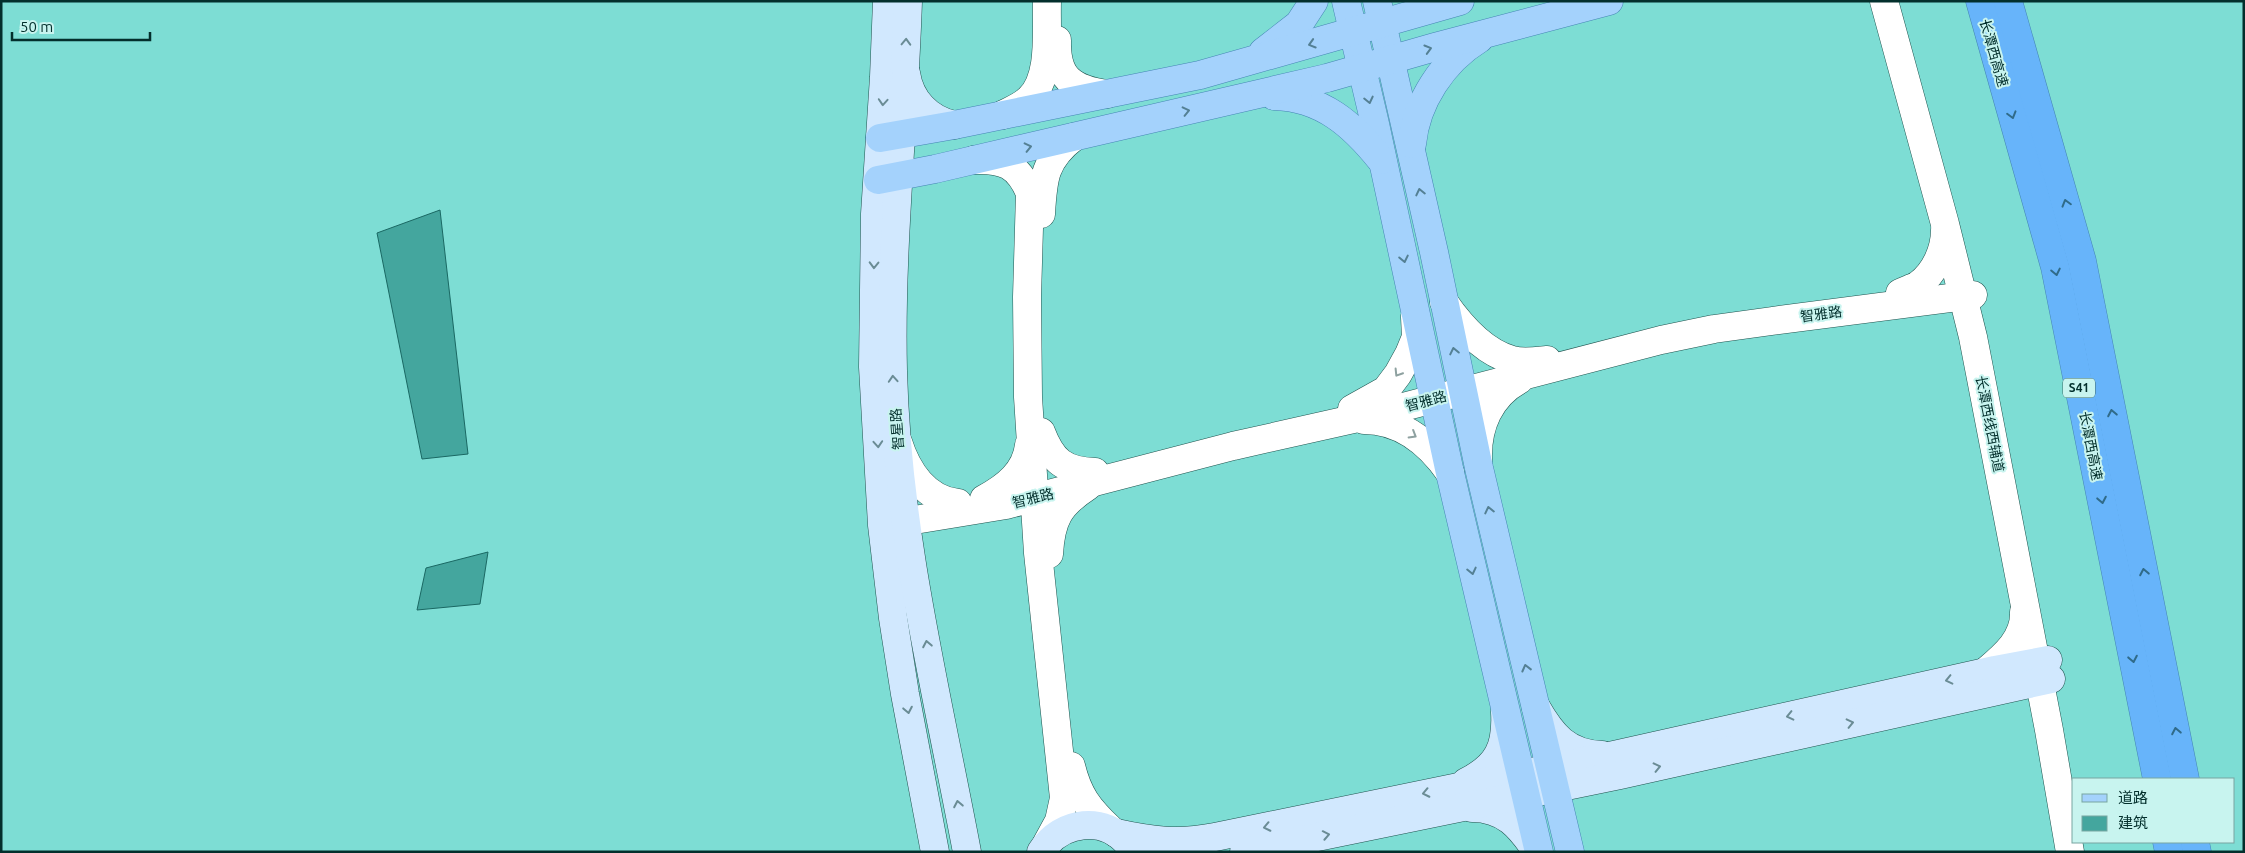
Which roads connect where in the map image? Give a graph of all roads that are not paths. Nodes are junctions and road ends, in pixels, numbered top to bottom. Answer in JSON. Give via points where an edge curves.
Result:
{"nodes":[{"id":1,"x":887,"y":1,"type":"edge"},
{"id":2,"x":908,"y":1,"type":"edge"},
{"id":3,"x":1047,"y":1,"type":"edge"},
{"id":4,"x":1058,"y":1,"type":"edge"},
{"id":5,"x":1314,"y":1,"type":"edge"},
{"id":6,"x":1346,"y":1,"type":"edge"},
{"id":7,"x":1460,"y":1,"type":"edge"},
{"id":8,"x":1609,"y":1,"type":"edge"},
{"id":9,"x":1884,"y":1,"type":"edge"},
{"id":10,"x":1896,"y":1,"type":"edge"},
{"id":11,"x":1980,"y":1,"type":"edge"},
{"id":12,"x":2008,"y":1,"type":"edge"},
{"id":13,"x":1380,"y":12,"type":"edge"},
{"id":14,"x":1353,"y":31,"type":"junction"},
{"id":15,"x":1490,"y":32,"type":"junction"},
{"id":16,"x":1390,"y":60,"type":"junction"},
{"id":17,"x":1244,"y":62,"type":"junction"},
{"id":18,"x":1362,"y":68,"type":"junction"},
{"id":19,"x":905,"y":69,"type":"junction"},
{"id":20,"x":1107,"y":94,"type":"junction"},
{"id":21,"x":1250,"y":96,"type":"junction"},
{"id":22,"x":1002,"y":115,"type":"junction"},
{"id":23,"x":954,"y":125,"type":"junction"},
{"id":24,"x":890,"y":136,"type":"junction"},
{"id":25,"x":1074,"y":137,"type":"junction"},
{"id":26,"x":1412,"y":153,"type":"junction"},
{"id":27,"x":972,"y":160,"type":"junction"},
{"id":28,"x":1384,"y":163,"type":"junction"},
{"id":29,"x":939,"y":168,"type":"junction"},
{"id":30,"x":888,"y":178,"type":"junction"},
{"id":31,"x":895,"y":210,"type":"junction"},
{"id":32,"x":1945,"y":224,"type":"junction"},
{"id":33,"x":1966,"y":290,"type":"junction"},
{"id":34,"x":1902,"y":298,"type":"junction"},
{"id":35,"x":1444,"y":302,"type":"junction"},
{"id":36,"x":1415,"y":311,"type":"junction"},
{"id":37,"x":1975,"y":352,"type":"junction"},
{"id":38,"x":1543,"y":366,"type":"junction"},
{"id":39,"x":1462,"y":386,"type":"junction"},
{"id":40,"x":1433,"y":394,"type":"junction"},
{"id":41,"x":1351,"y":414,"type":"junction"},
{"id":42,"x":1036,"y":434,"type":"junction"},
{"id":43,"x":898,"y":441,"type":"junction"},
{"id":44,"x":1479,"y":468,"type":"junction"},
{"id":45,"x":1450,"y":473,"type":"junction"},
{"id":46,"x":1095,"y":477,"type":"junction"},
{"id":47,"x":1040,"y":491,"type":"junction"},
{"id":48,"x":974,"y":503,"type":"junction"},
{"id":49,"x":893,"y":518,"type":"junction"},
{"id":50,"x":1044,"y":553,"type":"junction"},
{"id":51,"x":2024,"y":598,"type":"junction"},
{"id":52,"x":2044,"y":671,"type":"junction"},
{"id":53,"x":1985,"y":682,"type":"junction"},
{"id":54,"x":1534,"y":703,"type":"junction"},
{"id":55,"x":1504,"y":706,"type":"junction"},
{"id":56,"x":2049,"y":730,"type":"junction"},
{"id":57,"x":1617,"y":765,"type":"junction"},
{"id":58,"x":1553,"y":778,"type":"junction"},
{"id":59,"x":2156,"y":778,"type":"edge"},
{"id":60,"x":2185,"y":778,"type":"edge"},
{"id":61,"x":1523,"y":784,"type":"junction"},
{"id":62,"x":1461,"y":797,"type":"junction"},
{"id":63,"x":2072,"y":806,"type":"edge"},
{"id":64,"x":1113,"y":831,"type":"junction"},
{"id":65,"x":1044,"y":847,"type":"edge"},
{"id":66,"x":1570,"y":849,"type":"edge"},
{"id":67,"x":935,"y":852,"type":"edge"},
{"id":68,"x":967,"y":852,"type":"edge"},
{"id":69,"x":1135,"y":852,"type":"edge"},
{"id":70,"x":1244,"y":852,"type":"edge"},
{"id":71,"x":1538,"y":852,"type":"edge"},
{"id":72,"x":2070,"y":852,"type":"edge"}],
"edges":[{"from":1,"to":24,"type":"main road","name":"智星路","one_way":true},
{"from":19,"to":2,"type":"main road","name":"智星路","one_way":true},
{"from":3,"to":22,"type":"street","via":[[1044,72],[1040,85],[1018,108]]},
{"from":4,"to":20,"type":"street","via":[[1056,53],[1062,73],[1080,88]]},
{"from":5,"to":17,"type":"main road","via":[[1299,24]]},
{"from":6,"to":14,"type":"main road"},
{"from":7,"to":13,"type":"main road"},
{"from":8,"to":15,"type":"main road"},
{"from":9,"to":32,"type":"street","name":"长潭西线西辅道"},
{"from":10,"to":33,"type":"street","name":"长潭西线西辅道"},
{"from":11,"to":59,"type":"highway","name":"长潭西高速","number":"S41","one_way":true,"via":[[2055,267]]},
{"from":60,"to":12,"type":"highway","name":"长潭西高速","number":"S41","one_way":true,"via":[[2082,261]]},
{"from":13,"to":14,"type":"main road"},
{"from":13,"to":16,"type":"main road"},
{"from":14,"to":17,"type":"main road","one_way":true},
{"from":14,"to":18,"type":"main road"},
{"from":16,"to":15,"type":"main road","one_way":true},
{"from":15,"to":26,"type":"main road","via":[[1462,51],[1433,84],[1417,120]]},
{"from":16,"to":18,"type":"main road"},
{"from":16,"to":26,"type":"main road"},
{"from":17,"to":20,"type":"main road"},
{"from":18,"to":21,"type":"main road"},
{"from":18,"to":28,"type":"main road","one_way":true},
{"from":19,"to":23,"type":"main road","via":[[913,96],[922,107],[931,116]]},
{"from":19,"to":24,"type":"main road","name":"智星路"},
{"from":20,"to":22,"type":"main road"},
{"from":25,"to":21,"type":"main road","one_way":true},
{"from":21,"to":28,"type":"main road","via":[[1288,96],[1325,107],[1355,130]]},
{"from":22,"to":23,"type":"main road"},
{"from":23,"to":24,"type":"main road"},
{"from":24,"to":30,"type":"main road","name":"智星路"},
{"from":27,"to":25,"type":"main road","one_way":true},
{"from":25,"to":42,"type":"street","via":[[1052,158],[1043,184],[1037,282]]},
{"from":35,"to":26,"type":"main road","one_way":true},
{"from":27,"to":29,"type":"main road"},
{"from":27,"to":42,"type":"street","via":[[1010,165],[1024,178],[1030,193],[1027,306]]},
{"from":28,"to":36,"type":"main road","one_way":true},
{"from":29,"to":30,"type":"main road"},
{"from":29,"to":31,"type":"main road","via":[[912,184],[901,196]]},
{"from":30,"to":31,"type":"main road","name":"智星路"},
{"from":30,"to":49,"type":"main road","name":"智星路","one_way":true,"via":[[873,367]]},
{"from":43,"to":31,"type":"main road","name":"智星路","one_way":true,"via":[[893,372]]},
{"from":32,"to":33,"type":"street","name":"长潭西线西辅道"},
{"from":32,"to":34,"type":"street","via":[[1945,244],[1938,259],[1927,276]]},
{"from":33,"to":34,"type":"street","name":"智雅路"},
{"from":33,"to":37,"type":"street","name":"长潭西线西辅道"},
{"from":33,"to":52,"type":"street","name":"长潭西线西辅道","via":[[2037,588]]},
{"from":34,"to":37,"type":"street","via":[[1950,320]]},
{"from":34,"to":38,"type":"street","name":"智雅路","via":[[1714,329]]},
{"from":35,"to":38,"type":"street","via":[[1466,329],[1492,351],[1512,360]]},
{"from":39,"to":35,"type":"main road","one_way":true},
{"from":36,"to":40,"type":"main road"},
{"from":36,"to":41,"type":"street","one_way":true,"via":[[1416,337],[1398,374],[1386,390]]},
{"from":37,"to":51,"type":"street","name":"长潭西线西辅道"},
{"from":38,"to":39,"type":"street","name":"智雅路"},
{"from":38,"to":44,"type":"street","via":[[1501,393],[1489,407],[1481,427]]},
{"from":39,"to":40,"type":"street","name":"智雅路"},
{"from":39,"to":44,"type":"main road"},
{"from":40,"to":41,"type":"street","name":"智雅路"},
{"from":40,"to":45,"type":"main road"},
{"from":41,"to":45,"type":"street","one_way":true,"via":[[1412,433],[1428,445]]},
{"from":41,"to":46,"type":"street","name":"智雅路","via":[[1233,446]]},
{"from":42,"to":46,"type":"street","via":[[1058,461]]},
{"from":42,"to":47,"type":"street"},
{"from":42,"to":48,"type":"street","via":[[1022,468],[1003,486]]},
{"from":43,"to":48,"type":"street","via":[[904,459],[920,483],[933,495],[945,502]]},
{"from":43,"to":49,"type":"main road","name":"智星路"},
{"from":54,"to":44,"type":"main road","one_way":true},
{"from":45,"to":55,"type":"main road","one_way":true},
{"from":46,"to":47,"type":"street","name":"智雅路"},
{"from":46,"to":50,"type":"street","via":[[1070,499],[1055,518]]},
{"from":47,"to":48,"type":"street","name":"智雅路"},
{"from":47,"to":50,"type":"street"},
{"from":48,"to":49,"type":"street","name":"智雅路"},
{"from":48,"to":50,"type":"street","via":[[1020,521]]},
{"from":49,"to":67,"type":"main road","name":"智星路","one_way":true,"via":[[905,694]]},
{"from":68,"to":49,"type":"main road","name":"智星路","one_way":true},
{"from":50,"to":64,"type":"street","via":[[1069,759],[1075,785],[1082,799]]},
{"from":50,"to":65,"type":"street","via":[[1064,798],[1060,821]]},
{"from":51,"to":52,"type":"street","name":"长潭西线西辅道"},
{"from":51,"to":53,"type":"street","via":[[2024,623],[2018,638]]},
{"from":52,"to":53,"type":"main road"},
{"from":52,"to":56,"type":"street","name":"长潭西线西辅道"},
{"from":52,"to":63,"type":"street","name":"长潭西线西辅道"},
{"from":53,"to":56,"type":"street","via":[[2022,700],[2042,718]]},
{"from":53,"to":57,"type":"main road"},
{"from":54,"to":57,"type":"main road","via":[[1552,734],[1567,745]]},
{"from":54,"to":58,"type":"main road"},
{"from":55,"to":61,"type":"main road"},
{"from":55,"to":62,"type":"main road","via":[[1506,734],[1502,747],[1495,760]]},
{"from":56,"to":72,"type":"street","name":"长潭西线西辅道"},
{"from":57,"to":58,"type":"main road"},
{"from":57,"to":66,"type":"main road","via":[[1576,804],[1568,825]]},
{"from":58,"to":61,"type":"main road"},
{"from":58,"to":66,"type":"main road"},
{"from":61,"to":62,"type":"main road"},
{"from":61,"to":71,"type":"main road"},
{"from":62,"to":64,"type":"main road","one_way":true,"via":[[1189,842],[1144,839]]},
{"from":70,"to":62,"type":"main road","one_way":true},
{"from":62,"to":71,"type":"main road","via":[[1515,822]]},
{"from":64,"to":65,"type":"main road","via":[[1093,824],[1076,825],[1060,832]]},
{"from":64,"to":69,"type":"main road","via":[[1124,838]]}]}
